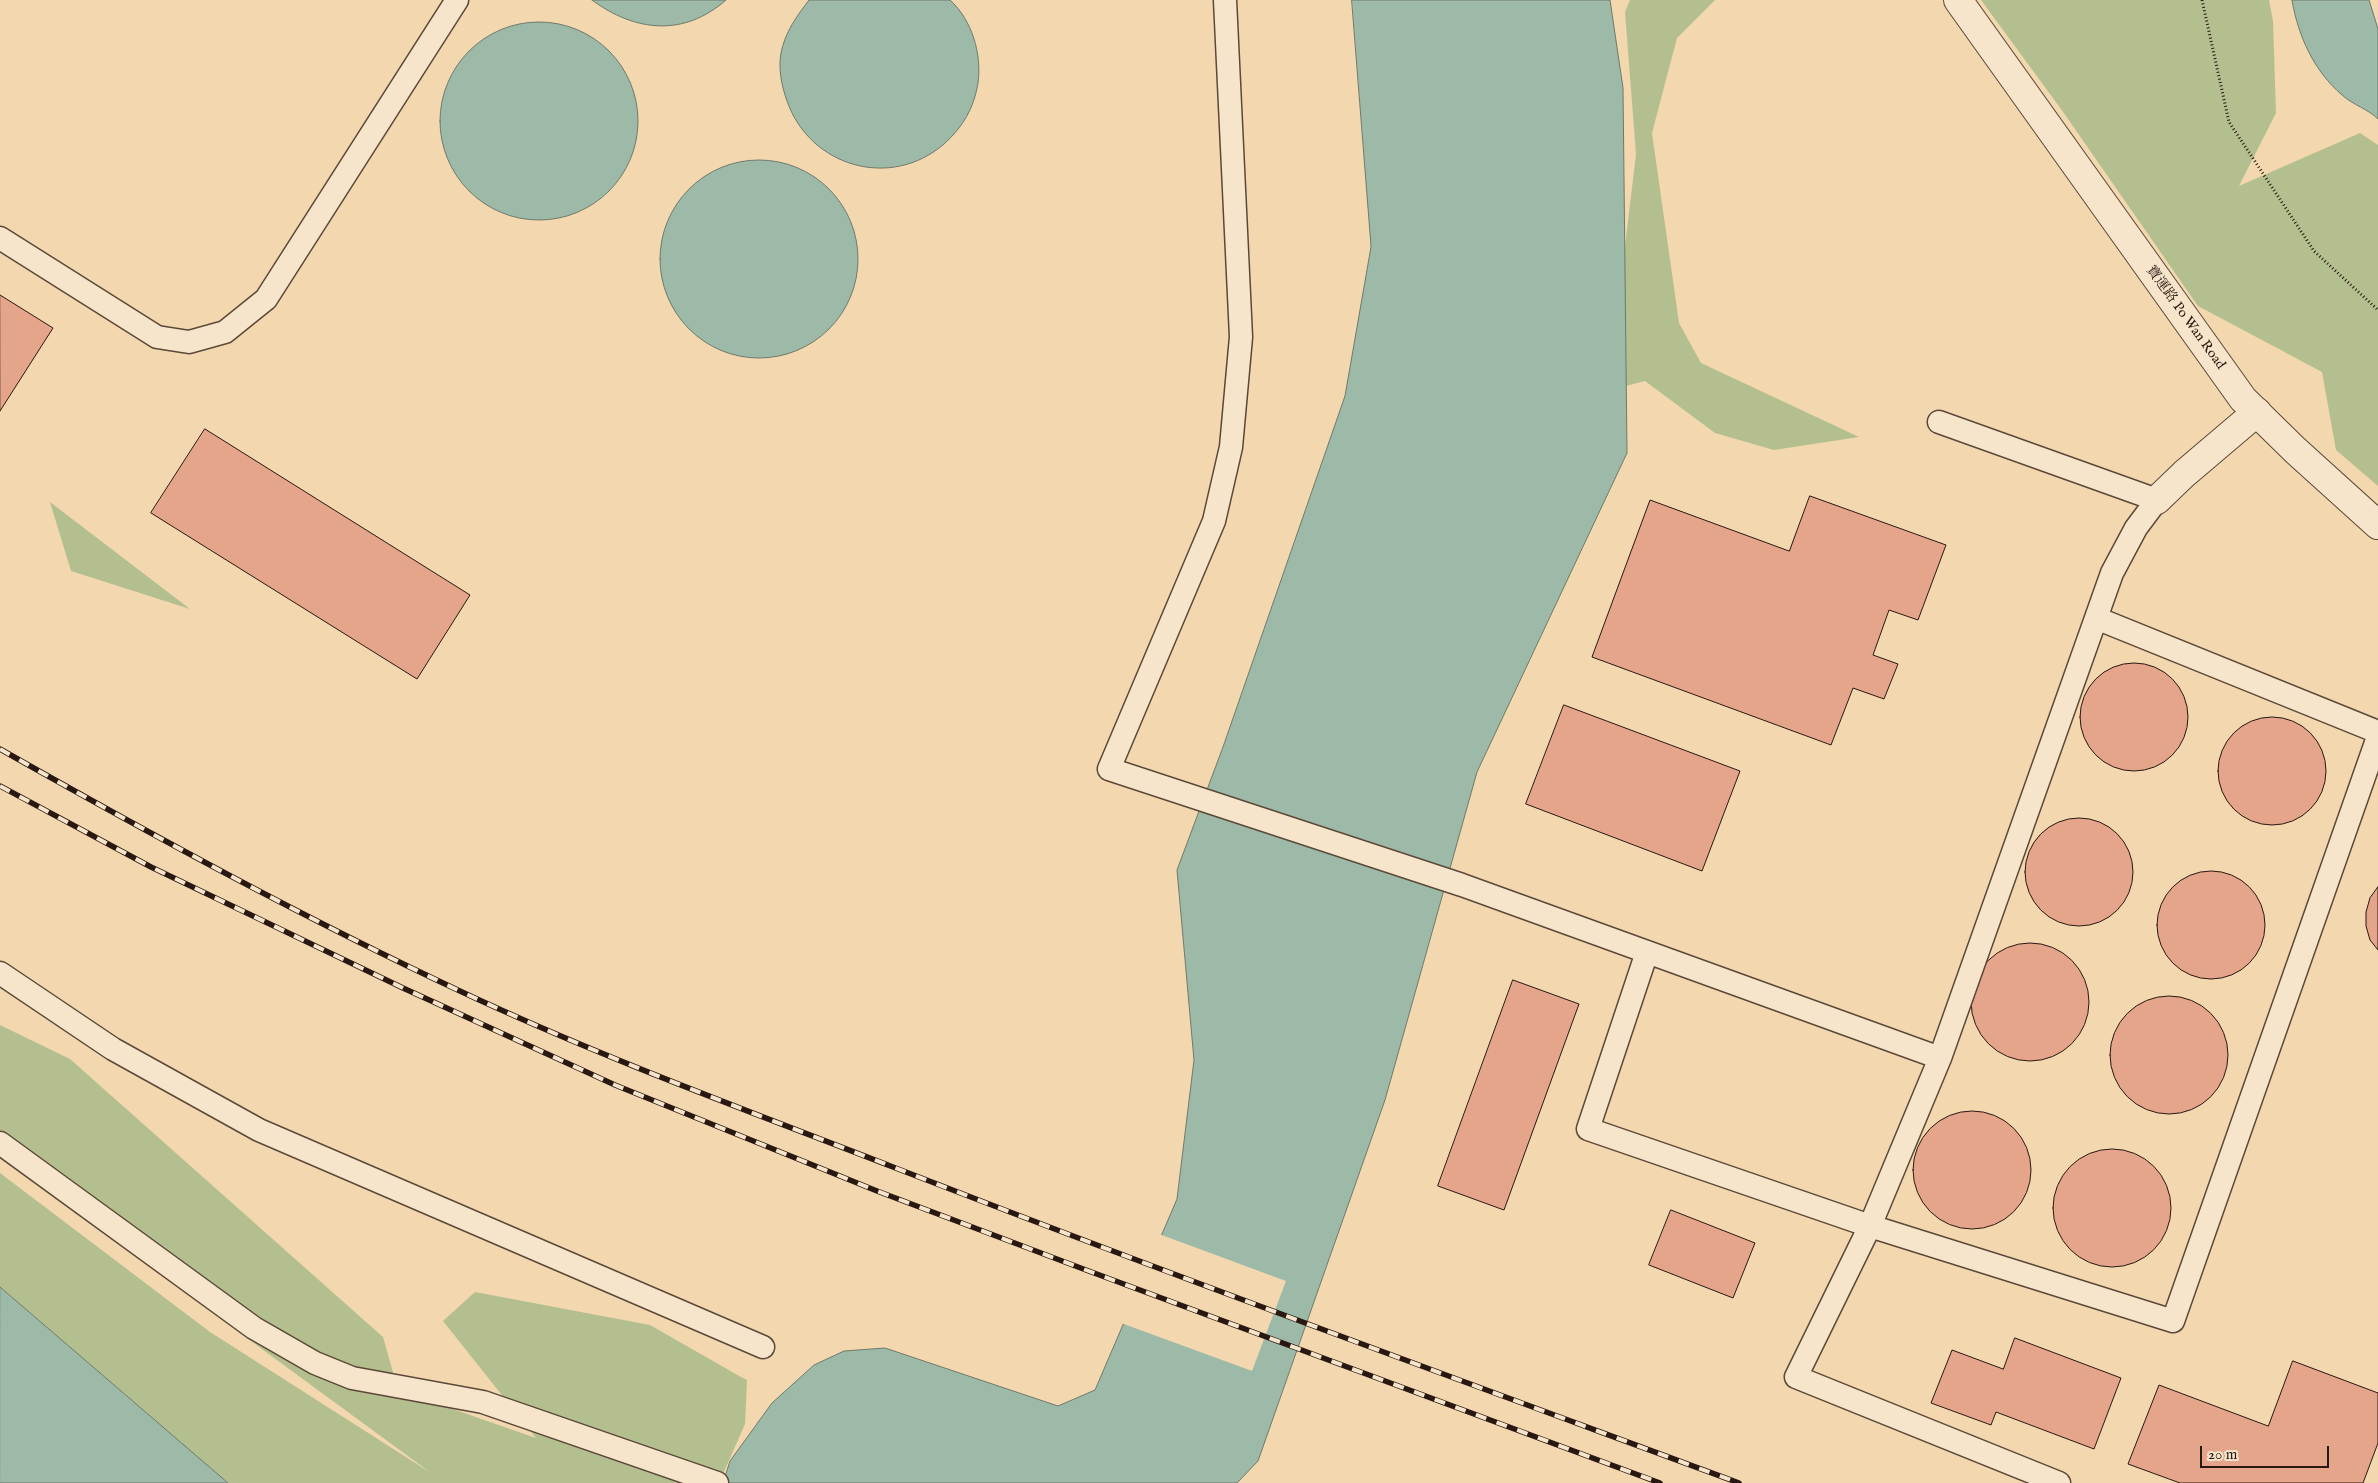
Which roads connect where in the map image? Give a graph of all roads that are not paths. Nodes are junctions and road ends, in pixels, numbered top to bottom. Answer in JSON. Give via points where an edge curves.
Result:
{"nodes":[{"id":1,"x":457,"y":0,"type":"edge"},
{"id":2,"x":1225,"y":0,"type":"edge"},
{"id":3,"x":1958,"y":0,"type":"edge"},
{"id":4,"x":1975,"y":0,"type":"edge"},
{"id":5,"x":2019,"y":86,"type":"junction"},
{"id":6,"x":0,"y":238,"type":"edge"},
{"id":7,"x":2257,"y":412,"type":"junction"},
{"id":8,"x":1939,"y":422,"type":"dead end"},
{"id":9,"x":2157,"y":500,"type":"junction"},
{"id":10,"x":2378,"y":525,"type":"edge"},
{"id":11,"x":2096,"y":618,"type":"junction"},
{"id":12,"x":2378,"y":732,"type":"edge"},
{"id":13,"x":2378,"y":736,"type":"edge"},
{"id":14,"x":1646,"y":952,"type":"junction"},
{"id":15,"x":0,"y":972,"type":"edge"},
{"id":16,"x":1940,"y":1058,"type":"junction"},
{"id":17,"x":0,"y":1143,"type":"edge"},
{"id":18,"x":1870,"y":1226,"type":"junction"},
{"id":19,"x":763,"y":1347,"type":"dead end"},
{"id":20,"x":717,"y":1483,"type":"edge"},
{"id":21,"x":2059,"y":1483,"type":"edge"}],
"edges":[{"from":1,"to":6,"type":"lane","via":[[266,299],[225,332],[189,342],[157,336]]},
{"from":2,"to":14,"type":"lane","via":[[1241,337],[1231,446],[1214,521],[1109,769],[1462,885]]},
{"from":3,"to":5,"type":"street","name":"寶運路 Po Wan Road"},
{"from":4,"to":5,"type":"street","name":"寶運路 Po Wan Road"},
{"from":5,"to":7,"type":"street","name":"寶運路 Po Wan Road","via":[[2238,391]]},
{"from":7,"to":9,"type":"street"},
{"from":7,"to":10,"type":"street","name":"寶運路 Po Wan Road"},
{"from":8,"to":9,"type":"lane"},
{"from":9,"to":11,"type":"lane","via":[[2136,528],[2112,573]]},
{"from":11,"to":12,"type":"lane"},
{"from":11,"to":16,"type":"lane"},
{"from":13,"to":18,"type":"lane","via":[[2174,1321]]},
{"from":14,"to":16,"type":"lane"},
{"from":14,"to":18,"type":"lane","via":[[1588,1129]]},
{"from":15,"to":19,"type":"lane","via":[[113,1049],[259,1130]]},
{"from":16,"to":18,"type":"lane"},
{"from":17,"to":20,"type":"lane","via":[[254,1328],[316,1363],[352,1378],[483,1402]]},
{"from":18,"to":21,"type":"lane","via":[[1796,1377]]}]}
